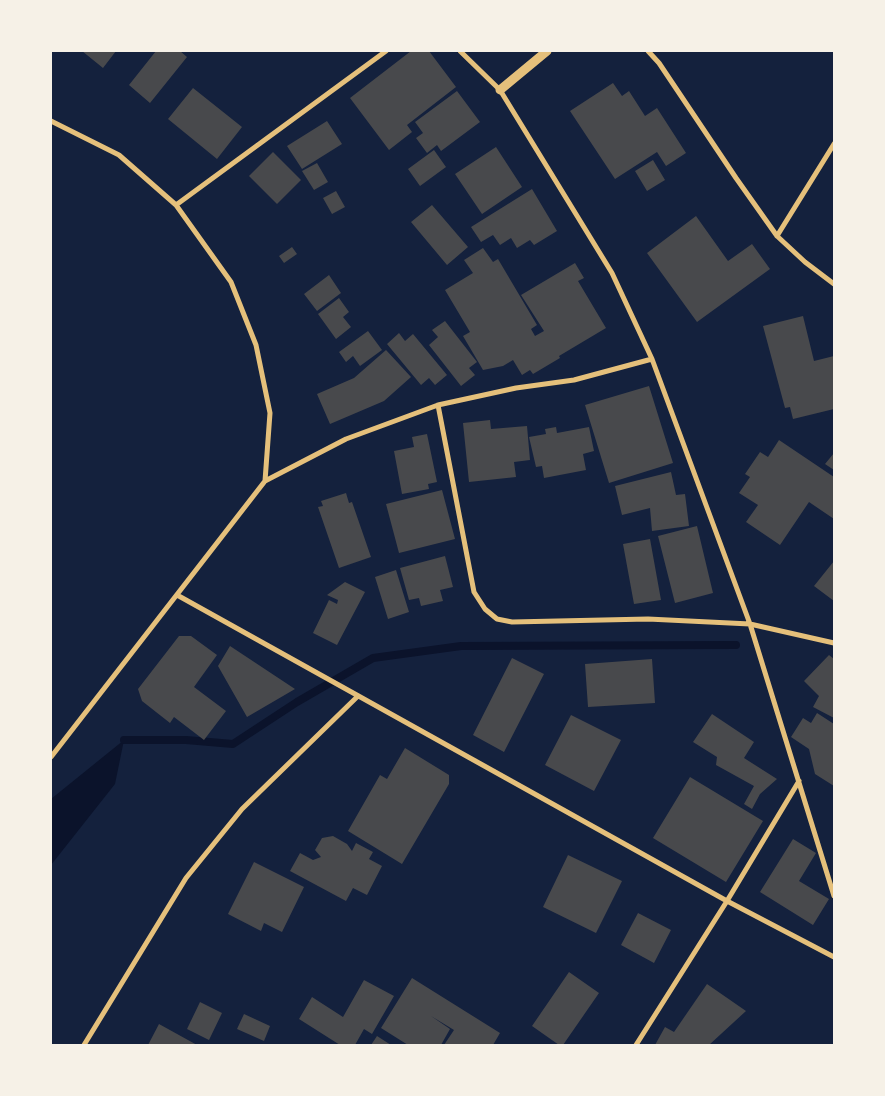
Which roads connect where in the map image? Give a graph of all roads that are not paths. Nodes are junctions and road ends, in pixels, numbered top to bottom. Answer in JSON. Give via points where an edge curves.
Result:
{"nodes":[{"id":1,"x":386,"y":51,"type":"edge"},
{"id":2,"x":460,"y":51,"type":"edge"},
{"id":3,"x":547,"y":51,"type":"edge"},
{"id":4,"x":648,"y":51,"type":"edge"},
{"id":5,"x":500,"y":90,"type":"junction"},
{"id":6,"x":51,"y":121,"type":"edge"},
{"id":7,"x":834,"y":144,"type":"edge"},
{"id":8,"x":176,"y":205,"type":"junction"},
{"id":9,"x":777,"y":236,"type":"junction"},
{"id":10,"x":834,"y":284,"type":"edge"},
{"id":11,"x":652,"y":359,"type":"junction"},
{"id":12,"x":438,"y":405,"type":"junction"},
{"id":13,"x":264,"y":482,"type":"junction"},
{"id":14,"x":178,"y":595,"type":"junction"},
{"id":15,"x":750,"y":624,"type":"junction"},
{"id":16,"x":834,"y":642,"type":"edge"},
{"id":17,"x":358,"y":696,"type":"junction"},
{"id":18,"x":51,"y":757,"type":"edge"},
{"id":19,"x":799,"y":781,"type":"junction"},
{"id":20,"x":834,"y":896,"type":"edge"},
{"id":21,"x":727,"y":901,"type":"junction"},
{"id":22,"x":834,"y":957,"type":"edge"},
{"id":23,"x":84,"y":1045,"type":"edge"},
{"id":24,"x":636,"y":1045,"type":"edge"}],
"edges":[{"from":1,"to":8,"type":"street"},
{"from":2,"to":5,"type":"street"},
{"from":3,"to":5,"type":"street"},
{"from":4,"to":9,"type":"street"},
{"from":5,"to":11,"type":"street","via":[[612,273]]},
{"from":6,"to":8,"type":"street","via":[[119,154]]},
{"from":7,"to":9,"type":"street"},
{"from":8,"to":13,"type":"street","via":[[231,282],[256,346],[270,412]]},
{"from":9,"to":10,"type":"street"},
{"from":11,"to":12,"type":"street","via":[[574,380],[516,388]]},
{"from":11,"to":15,"type":"street"},
{"from":12,"to":13,"type":"street","via":[[346,439]]},
{"from":12,"to":15,"type":"street","via":[[474,592],[485,609],[497,619],[512,622],[648,619]]},
{"from":13,"to":14,"type":"street"},
{"from":14,"to":17,"type":"street"},
{"from":14,"to":18,"type":"street"},
{"from":15,"to":16,"type":"street"},
{"from":15,"to":19,"type":"street"},
{"from":17,"to":21,"type":"street"},
{"from":17,"to":23,"type":"street","via":[[242,809],[186,878]]},
{"from":19,"to":20,"type":"street"},
{"from":19,"to":21,"type":"street"},
{"from":21,"to":22,"type":"street"},
{"from":21,"to":24,"type":"street"}]}
